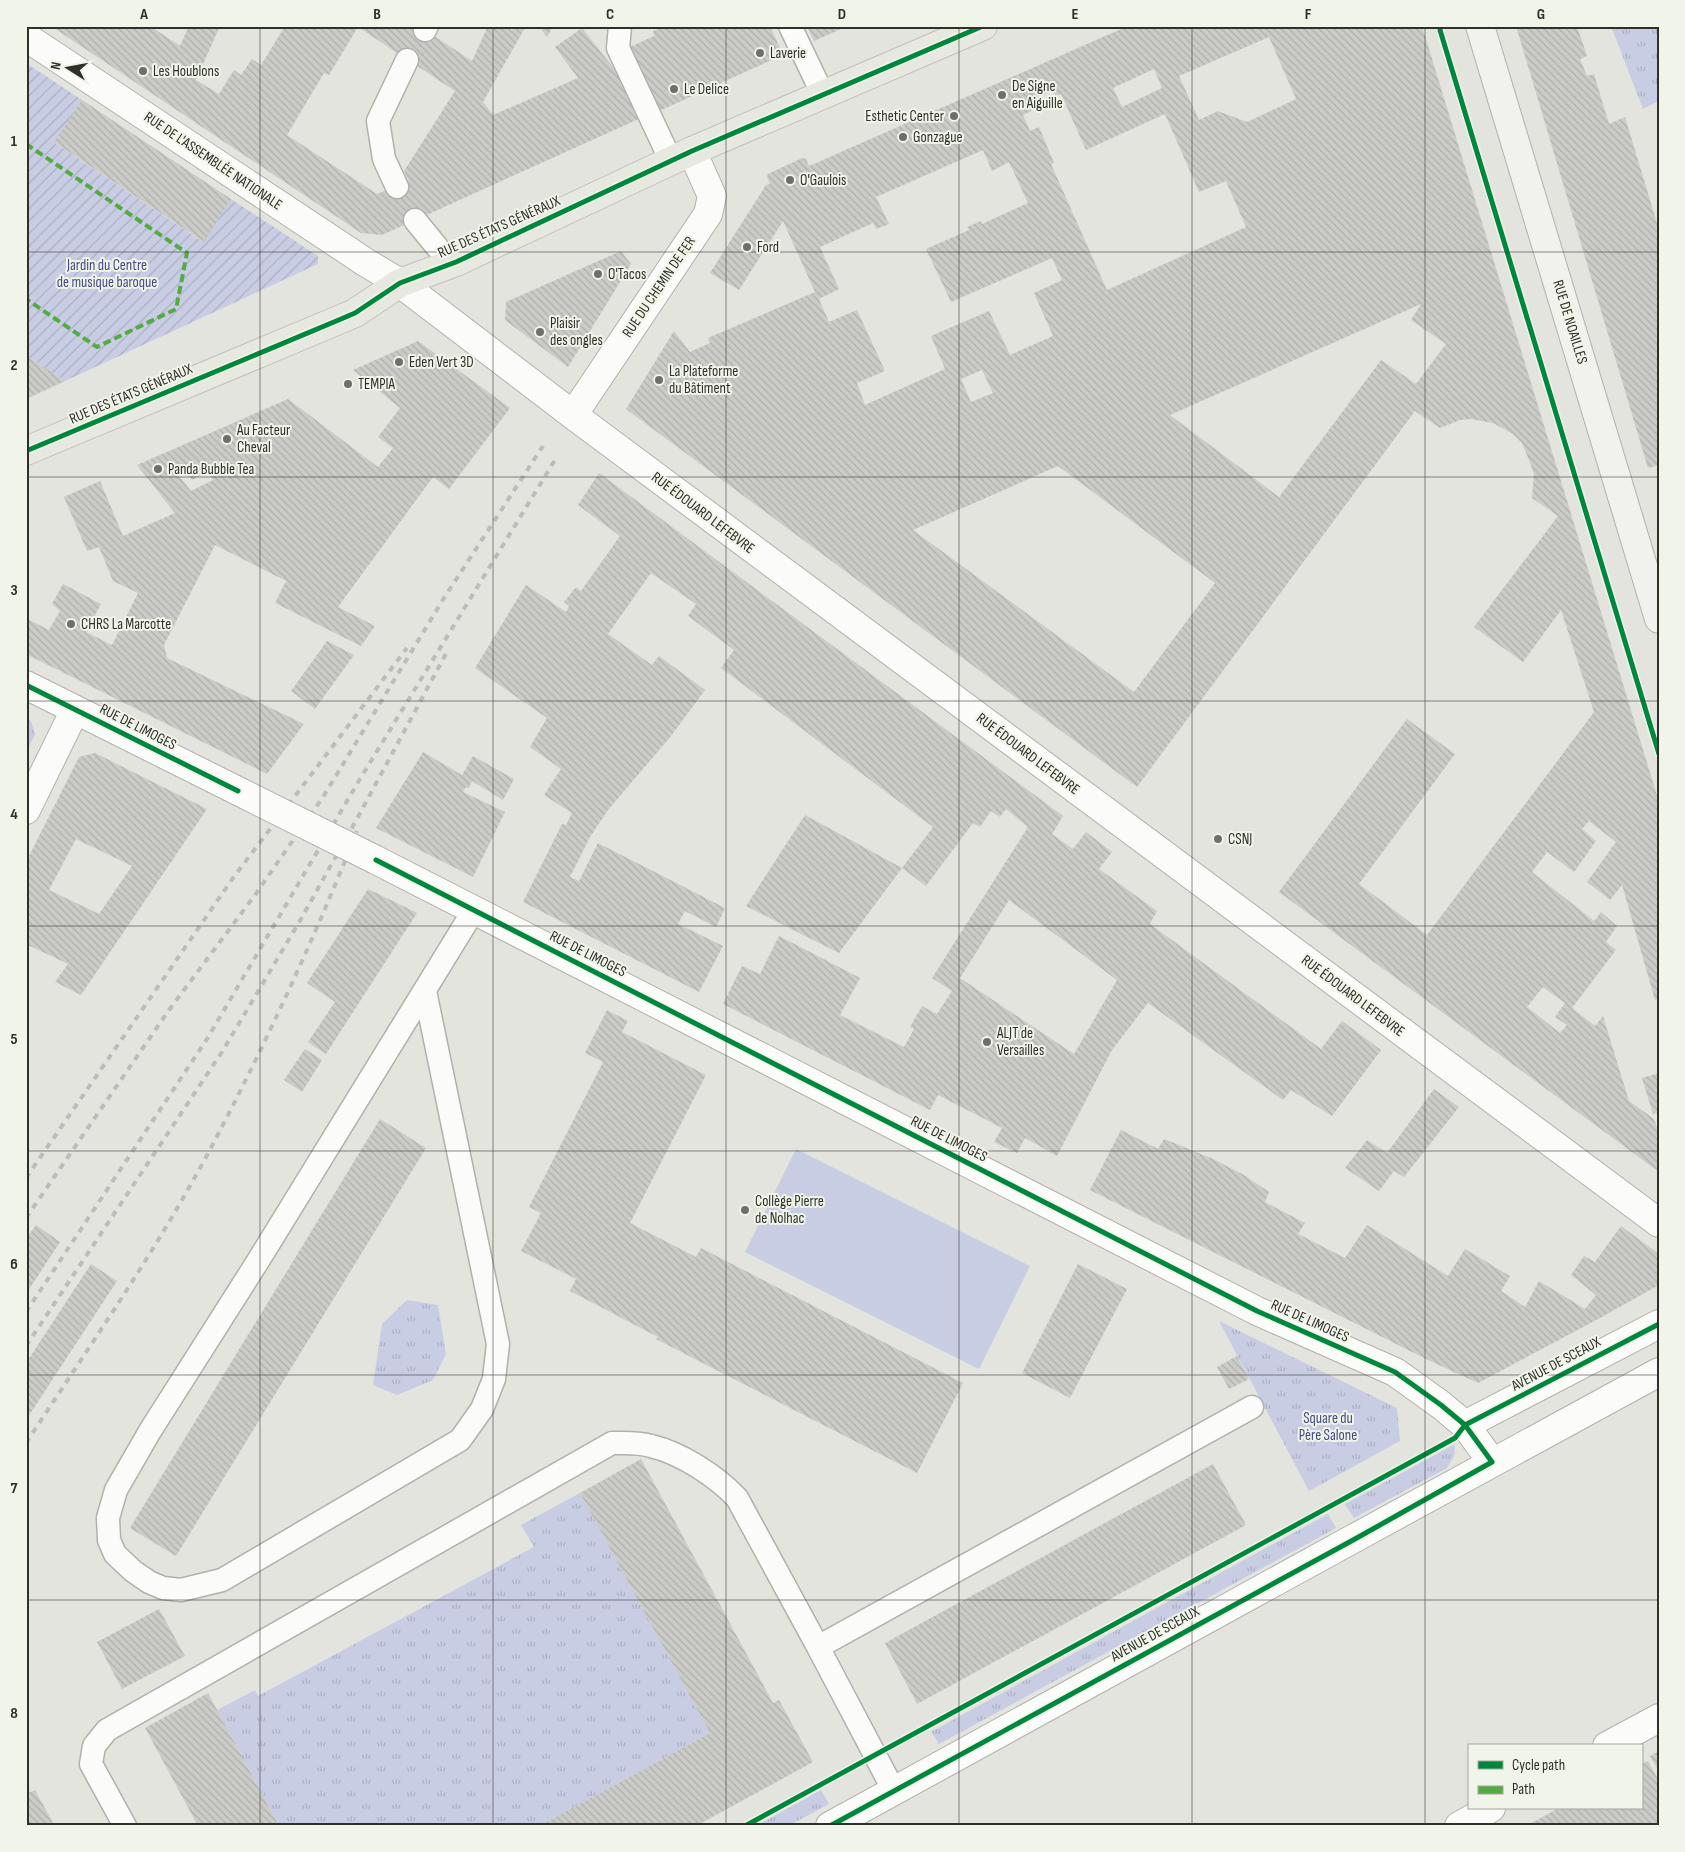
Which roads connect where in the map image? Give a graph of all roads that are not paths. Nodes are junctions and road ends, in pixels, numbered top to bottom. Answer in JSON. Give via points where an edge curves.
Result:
{"nodes":[{"id":1,"x":620,"y":26,"type":"edge"},
{"id":2,"x":790,"y":26,"type":"edge"},
{"id":3,"x":983,"y":26,"type":"edge"},
{"id":4,"x":1480,"y":26,"type":"edge"},
{"id":5,"x":26,"y":37,"type":"edge"},
{"id":6,"x":407,"y":60,"type":"dead end"},
{"id":7,"x":823,"y":95,"type":"junction"},
{"id":8,"x":682,"y":156,"type":"junction"},
{"id":9,"x":397,"y":187,"type":"dead end"},
{"id":10,"x":415,"y":220,"type":"dead end"},
{"id":11,"x":437,"y":247,"type":"dead end"},
{"id":12,"x":400,"y":283,"type":"junction"},
{"id":13,"x":573,"y":415,"type":"junction"},
{"id":14,"x":26,"y":451,"type":"edge"},
{"id":15,"x":1659,"y":619,"type":"edge"},
{"id":16,"x":26,"y":685,"type":"edge"},
{"id":17,"x":75,"y":710,"type":"junction"},
{"id":18,"x":26,"y":810,"type":"edge"},
{"id":19,"x":474,"y":910,"type":"junction"},
{"id":20,"x":425,"y":991,"type":"junction"},
{"id":21,"x":1659,"y":1223,"type":"edge"},
{"id":22,"x":1659,"y":1324,"type":"edge"},
{"id":23,"x":1659,"y":1372,"type":"edge"},
{"id":24,"x":1252,"y":1407,"type":"dead end"},
{"id":25,"x":1465,"y":1425,"type":"junction"},
{"id":26,"x":1492,"y":1462,"type":"junction"},
{"id":27,"x":818,"y":1647,"type":"junction"},
{"id":28,"x":1659,"y":1718,"type":"edge"},
{"id":29,"x":1611,"y":1744,"type":"edge"},
{"id":30,"x":894,"y":1791,"type":"junction"},
{"id":31,"x":1487,"y":1810,"type":"edge"},
{"id":32,"x":125,"y":1826,"type":"edge"},
{"id":33,"x":830,"y":1826,"type":"edge"},
{"id":34,"x":1459,"y":1826,"type":"edge"}],
"edges":[{"from":1,"to":8,"type":"lane","via":[[618,48]]},
{"from":2,"to":7,"type":"lane"},
{"from":3,"to":7,"type":"main road","name":"RUE DES ÉTATS GÉNÉRAUX"},
{"from":4,"to":15,"type":"street","name":"RUE DE NOAILLES"},
{"from":5,"to":12,"type":"street","name":"RUE DE L'ASSEMBLÉE NATIONALE"},
{"from":6,"to":9,"type":"lane","via":[[378,121],[384,159]]},
{"from":7,"to":8,"type":"main road","name":"RUE DES ÉTATS GÉNÉRAUX"},
{"from":8,"to":12,"type":"main road","name":"RUE DES ÉTATS GÉNÉRAUX","via":[[456,262]]},
{"from":8,"to":13,"type":"street","name":"RUE DU CHEMIN DE FER","via":[[712,196],[708,214]]},
{"from":10,"to":11,"type":"lane"},
{"from":12,"to":13,"type":"street","name":"RUE ÉDOUARD LEFEBVRE"},
{"from":12,"to":14,"type":"main road","name":"RUE DES ÉTATS GÉNÉRAUX","via":[[355,313]]},
{"from":13,"to":21,"type":"street","name":"RUE ÉDOUARD LEFEBVRE"},
{"from":16,"to":17,"type":"street","name":"RUE DE LIMOGES"},
{"from":17,"to":18,"type":"street"},
{"from":17,"to":19,"type":"street","name":"RUE DE LIMOGES","bridge":true},
{"from":19,"to":20,"type":"lane"},
{"from":19,"to":25,"type":"street","name":"RUE DE LIMOGES","via":[[1257,1311],[1395,1372]]},
{"from":20,"to":20,"type":"lane","via":[[116,1490],[108,1518],[109,1540],[115,1554],[149,1582],[181,1590],[222,1580],[460,1440],[482,1409],[494,1379],[498,1344]]},
{"from":22,"to":25,"type":"street","name":"AVENUE DE SCEAUX"},
{"from":23,"to":26,"type":"street","name":"AVENUE DE SCEAUX"},
{"from":24,"to":27,"type":"lane"},
{"from":25,"to":26,"type":"street","name":"RUE DE LIMOGES"},
{"from":26,"to":30,"type":"street","name":"AVENUE DE SCEAUX"},
{"from":27,"to":30,"type":"lane"},
{"from":27,"to":32,"type":"lane","via":[[737,1498],[723,1483],[687,1461],[652,1446],[612,1443],[107,1730],[94,1746],[91,1764]]},
{"from":28,"to":29,"type":"street"},
{"from":30,"to":33,"type":"street","name":"AVENUE DE SCEAUX"},
{"from":31,"to":34,"type":"street"}]}
